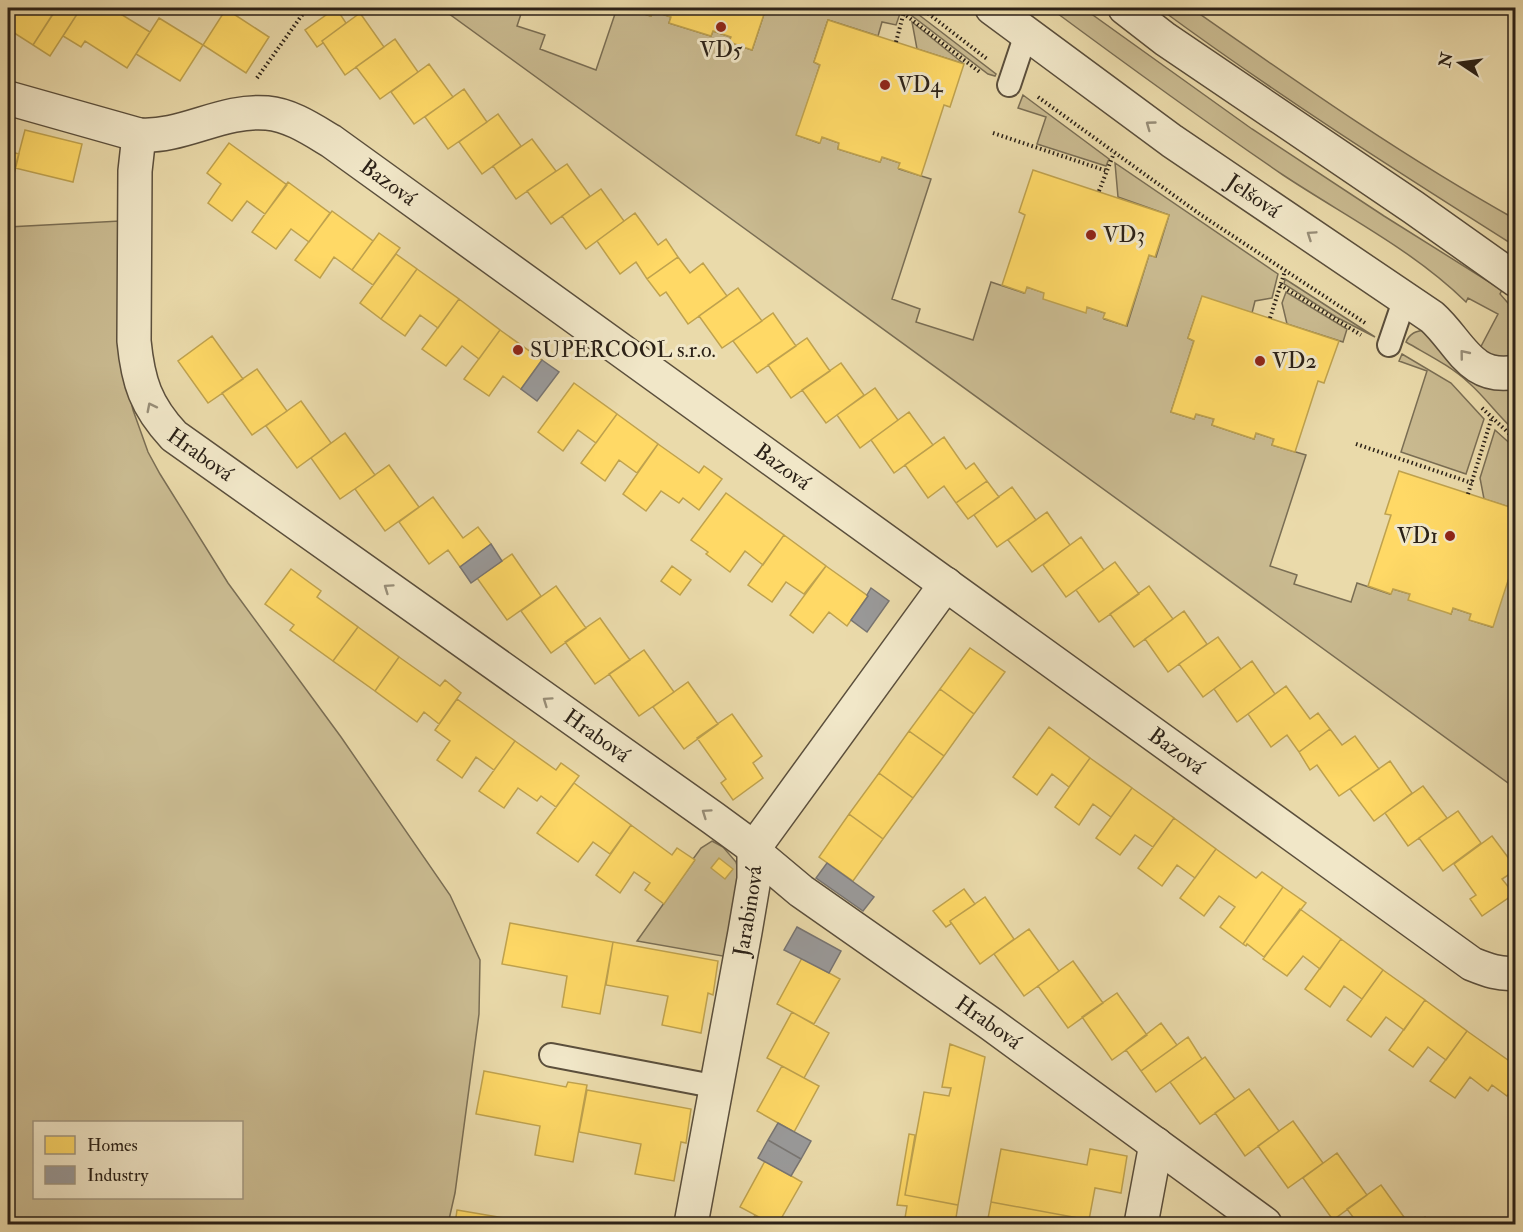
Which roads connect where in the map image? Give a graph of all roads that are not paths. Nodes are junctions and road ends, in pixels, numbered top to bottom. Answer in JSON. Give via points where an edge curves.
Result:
{"nodes":[{"id":1,"x":992,"y":8,"type":"edge"},
{"id":2,"x":1125,"y":8,"type":"edge"},
{"id":3,"x":1026,"y":34,"type":"junction"},
{"id":4,"x":1010,"y":81,"type":"road end"},
{"id":5,"x":8,"y":98,"type":"edge"},
{"id":6,"x":139,"y":135,"type":"junction"},
{"id":7,"x":1515,"y":280,"type":"edge"},
{"id":8,"x":1405,"y":298,"type":"junction"},
{"id":9,"x":1390,"y":342,"type":"road end"},
{"id":10,"x":1515,"y":372,"type":"edge"},
{"id":11,"x":946,"y":584,"type":"junction"},
{"id":12,"x":754,"y":848,"type":"junction"},
{"id":13,"x":1515,"y":973,"type":"edge"},
{"id":14,"x":551,"y":1055,"type":"dead end"},
{"id":15,"x":718,"y":1087,"type":"junction"},
{"id":16,"x":1156,"y":1144,"type":"junction"},
{"id":17,"x":691,"y":1224,"type":"edge"},
{"id":18,"x":1141,"y":1224,"type":"edge"},
{"id":19,"x":1265,"y":1224,"type":"edge"}],
"edges":[{"from":1,"to":3,"type":"street","name":"Jelšová"},
{"from":2,"to":7,"type":"street"},
{"from":3,"to":4,"type":"lane"},
{"from":8,"to":3,"type":"street","name":"Jelšová","one_way":true,"via":[[1172,141]]},
{"from":5,"to":6,"type":"street","name":"Bazová"},
{"from":6,"to":11,"type":"street","name":"Bazová","via":[[172,133],[249,113],[268,113],[305,126]]},
{"from":12,"to":6,"type":"street","name":"Hrabová","one_way":true,"via":[[174,436],[157,418],[137,368],[135,341],[135,171]]},
{"from":8,"to":9,"type":"lane"},
{"from":10,"to":8,"type":"street","name":"Jelšová","one_way":true,"via":[[1499,374],[1480,369],[1442,326]]},
{"from":11,"to":12,"type":"street","name":"Jarabinová"},
{"from":11,"to":13,"type":"street","name":"Bazová","via":[[1472,964]]},
{"from":12,"to":15,"type":"street","name":"Jarabinová","via":[[754,879]]},
{"from":12,"to":16,"type":"street","name":"Hrabová","via":[[801,891]]},
{"from":14,"to":15,"type":"lane"},
{"from":15,"to":17,"type":"street","name":"Jarabinová"},
{"from":16,"to":18,"type":"street"},
{"from":16,"to":19,"type":"street","name":"Hrabová"}]}
